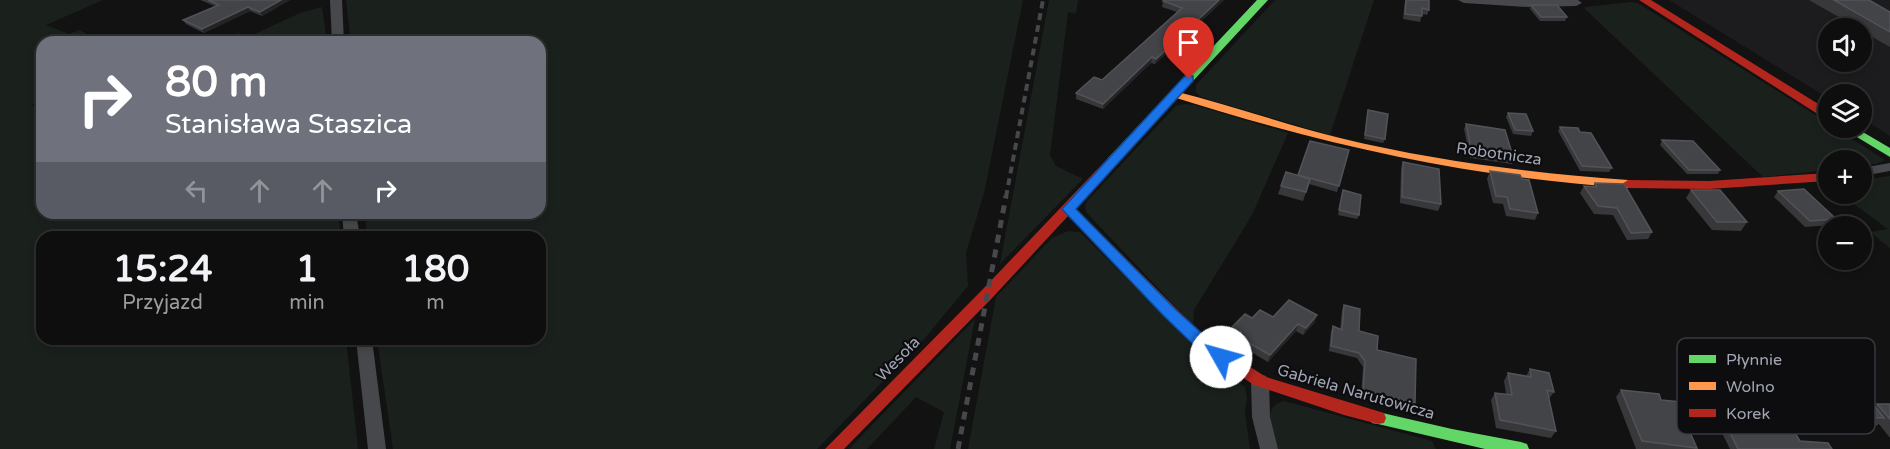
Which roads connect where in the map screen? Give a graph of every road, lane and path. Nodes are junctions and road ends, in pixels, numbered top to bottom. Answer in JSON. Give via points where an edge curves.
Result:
{"nodes":[{"id":1,"x":336,"y":0,"type":"edge"},
{"id":2,"x":1263,"y":0,"type":"edge"},
{"id":3,"x":1464,"y":0,"type":"edge"},
{"id":4,"x":1644,"y":0,"type":"edge"},
{"id":5,"x":1576,"y":3,"type":"dead end"},
{"id":6,"x":338,"y":36,"type":"edge"},
{"id":7,"x":1174,"y":94,"type":"junction"},
{"id":8,"x":1818,"y":109,"type":"edge"},
{"id":9,"x":1865,"y":138,"type":"edge"},
{"id":10,"x":1890,"y":153,"type":"edge"},
{"id":11,"x":1890,"y":167,"type":"edge"},
{"id":12,"x":1872,"y":170,"type":"edge"},
{"id":13,"x":1818,"y":178,"type":"edge"},
{"id":14,"x":1068,"y":209,"type":"junction"},
{"id":15,"x":365,"y":345,"type":"edge"},
{"id":16,"x":1260,"y":381,"type":"junction"},
{"id":17,"x":377,"y":449,"type":"edge"},
{"id":18,"x":833,"y":449,"type":"edge"},
{"id":19,"x":1269,"y":449,"type":"edge"},
{"id":20,"x":1521,"y":449,"type":"edge"}],
"edges":[{"from":1,"to":6,"type":"street"},
{"from":2,"to":7,"type":"street","name":"Wesoła"},
{"from":3,"to":5,"type":"street"},
{"from":4,"to":8,"type":"street"},
{"from":7,"to":13,"type":"street","name":"Robotnicza","via":[[1354,146],[1530,176],[1618,184],[1714,185]]},
{"from":7,"to":14,"type":"street","name":"Wesoła"},
{"from":9,"to":10,"type":"street"},
{"from":11,"to":12,"type":"street"},
{"from":14,"to":16,"type":"street","name":"Gabriela Narutowicza","via":[[1203,344]]},
{"from":14,"to":18,"type":"street","name":"Wesoła"},
{"from":15,"to":17,"type":"street"},
{"from":16,"to":19,"type":"street","via":[[1261,417]]},
{"from":16,"to":20,"type":"street","name":"Gabriela Narutowicza","via":[[1344,409]]}]}
